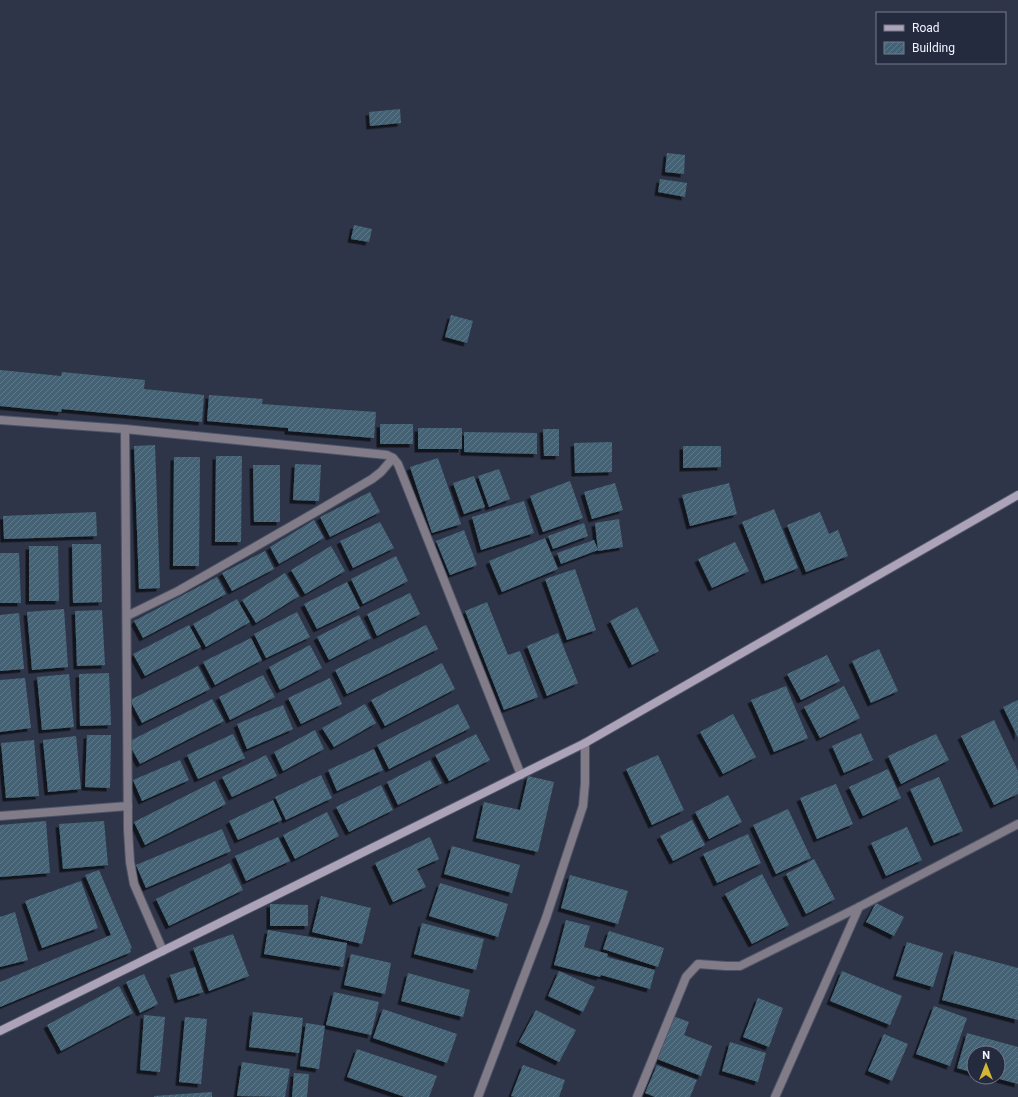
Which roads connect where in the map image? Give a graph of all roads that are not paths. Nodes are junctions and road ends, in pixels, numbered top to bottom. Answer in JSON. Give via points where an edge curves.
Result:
{"nodes":[{"id":1,"x":0,"y":420,"type":"edge"},
{"id":2,"x":125,"y":429,"type":"junction"},
{"id":3,"x":393,"y":458,"type":"junction"},
{"id":4,"x":1018,"y":495,"type":"edge"},
{"id":5,"x":127,"y":616,"type":"junction"},
{"id":6,"x":585,"y":743,"type":"junction"},
{"id":7,"x":522,"y":774,"type":"junction"},
{"id":8,"x":128,"y":806,"type":"junction"},
{"id":9,"x":0,"y":816,"type":"edge"},
{"id":10,"x":1018,"y":824,"type":"edge"},
{"id":11,"x":859,"y":907,"type":"junction"},
{"id":12,"x":163,"y":950,"type":"junction"},
{"id":13,"x":0,"y":1031,"type":"edge"},
{"id":14,"x":478,"y":1097,"type":"edge"},
{"id":15,"x":637,"y":1097,"type":"edge"},
{"id":16,"x":775,"y":1097,"type":"edge"}],
"edges":[{"from":1,"to":2,"type":"street"},
{"from":2,"to":3,"type":"street","via":[[387,455]]},
{"from":2,"to":5,"type":"street"},
{"from":3,"to":5,"type":"street","via":[[372,479],[178,590]]},
{"from":3,"to":7,"type":"street","via":[[398,464]]},
{"from":4,"to":6,"type":"main road"},
{"from":5,"to":8,"type":"street"},
{"from":6,"to":7,"type":"main road"},
{"from":6,"to":14,"type":"street","via":[[583,806],[546,918]]},
{"from":7,"to":12,"type":"main road"},
{"from":8,"to":9,"type":"street"},
{"from":8,"to":12,"type":"street","via":[[130,862],[134,884]]},
{"from":10,"to":11,"type":"street"},
{"from":11,"to":15,"type":"street","via":[[740,966],[698,964],[686,977]]},
{"from":11,"to":16,"type":"street"},
{"from":12,"to":13,"type":"main road"}]}
